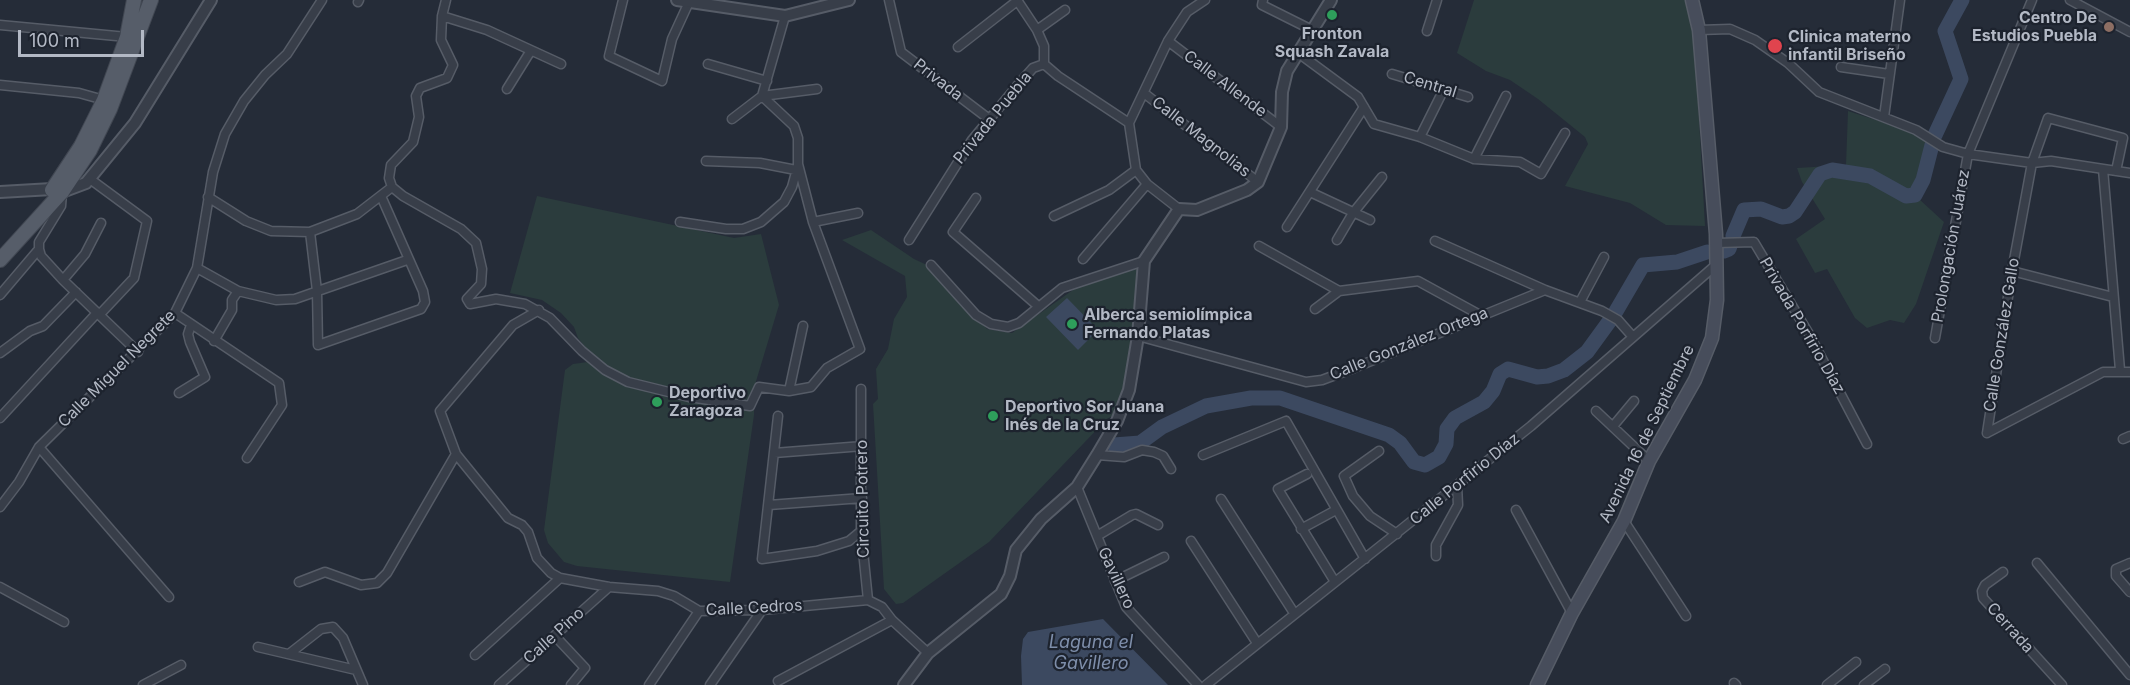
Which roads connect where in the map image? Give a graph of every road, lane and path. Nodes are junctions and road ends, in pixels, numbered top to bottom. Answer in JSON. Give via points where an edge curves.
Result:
{"nodes":[{"id":1,"x":134,"y":0,"type":"edge"},
{"id":2,"x":151,"y":0,"type":"edge"},
{"id":3,"x":211,"y":0,"type":"edge"},
{"id":4,"x":322,"y":0,"type":"edge"},
{"id":5,"x":446,"y":0,"type":"edge"},
{"id":6,"x":622,"y":0,"type":"edge"},
{"id":7,"x":677,"y":0,"type":"edge"},
{"id":8,"x":849,"y":0,"type":"edge"},
{"id":9,"x":890,"y":0,"type":"edge"},
{"id":10,"x":1204,"y":0,"type":"edge"},
{"id":11,"x":1263,"y":0,"type":"edge"},
{"id":12,"x":1331,"y":0,"type":"edge"},
{"id":13,"x":1437,"y":0,"type":"edge"},
{"id":14,"x":1692,"y":0,"type":"edge"},
{"id":15,"x":1900,"y":0,"type":"edge"},
{"id":16,"x":2032,"y":0,"type":"edge"},
{"id":17,"x":2070,"y":0,"type":"edge"},
{"id":18,"x":1017,"y":1,"type":"edge"},
{"id":19,"x":689,"y":2,"type":"junction"},
{"id":20,"x":720,"y":3,"type":"edge"},
{"id":21,"x":1065,"y":10,"type":"dead end"},
{"id":22,"x":442,"y":16,"type":"junction"},
{"id":23,"x":785,"y":16,"type":"junction"},
{"id":24,"x":0,"y":25,"type":"edge"},
{"id":25,"x":1038,"y":30,"type":"junction"},
{"id":26,"x":1312,"y":30,"type":"junction"},
{"id":27,"x":1699,"y":30,"type":"junction"},
{"id":28,"x":1427,"y":31,"type":"dead end"},
{"id":29,"x":2130,"y":32,"type":"edge"},
{"id":30,"x":127,"y":37,"type":"junction"},
{"id":31,"x":1168,"y":41,"type":"junction"},
{"id":32,"x":958,"y":47,"type":"dead end"},
{"id":33,"x":530,"y":52,"type":"junction"},
{"id":34,"x":1297,"y":52,"type":"junction"},
{"id":35,"x":561,"y":64,"type":"dead end"},
{"id":36,"x":708,"y":64,"type":"dead end"},
{"id":37,"x":1044,"y":64,"type":"junction"},
{"id":38,"x":1841,"y":67,"type":"dead end"},
{"id":39,"x":1392,"y":74,"type":"dead end"},
{"id":40,"x":1889,"y":74,"type":"junction"},
{"id":41,"x":767,"y":81,"type":"junction"},
{"id":42,"x":0,"y":85,"type":"edge"},
{"id":43,"x":507,"y":89,"type":"dead end"},
{"id":44,"x":817,"y":89,"type":"dead end"},
{"id":45,"x":1444,"y":89,"type":"junction"},
{"id":46,"x":1144,"y":93,"type":"junction"},
{"id":47,"x":762,"y":96,"type":"junction"},
{"id":48,"x":1506,"y":96,"type":"dead end"},
{"id":49,"x":1468,"y":97,"type":"dead end"},
{"id":50,"x":104,"y":100,"type":"junction"},
{"id":51,"x":1364,"y":107,"type":"junction"},
{"id":52,"x":1884,"y":117,"type":"junction"},
{"id":53,"x":732,"y":119,"type":"dead end"},
{"id":54,"x":989,"y":119,"type":"junction"},
{"id":55,"x":1129,"y":123,"type":"junction"},
{"id":56,"x":1281,"y":127,"type":"junction"},
{"id":57,"x":1565,"y":133,"type":"dead end"},
{"id":58,"x":1420,"y":137,"type":"junction"},
{"id":59,"x":1968,"y":154,"type":"junction"},
{"id":60,"x":1474,"y":159,"type":"junction"},
{"id":61,"x":706,"y":161,"type":"dead end"},
{"id":62,"x":2032,"y":163,"type":"junction"},
{"id":63,"x":797,"y":167,"type":"junction"},
{"id":64,"x":2103,"y":169,"type":"junction"},
{"id":65,"x":1136,"y":170,"type":"junction"},
{"id":66,"x":2116,"y":171,"type":"junction"},
{"id":67,"x":2130,"y":173,"type":"edge"},
{"id":68,"x":1382,"y":177,"type":"dead end"},
{"id":69,"x":90,"y":179,"type":"junction"},
{"id":70,"x":1258,"y":182,"type":"junction"},
{"id":71,"x":1147,"y":184,"type":"junction"},
{"id":72,"x":392,"y":187,"type":"junction"},
{"id":73,"x":57,"y":191,"type":"junction"},
{"id":74,"x":0,"y":192,"type":"edge"},
{"id":75,"x":1310,"y":192,"type":"junction"},
{"id":76,"x":381,"y":196,"type":"junction"},
{"id":77,"x":208,"y":197,"type":"junction"},
{"id":78,"x":976,"y":198,"type":"dead end"},
{"id":79,"x":1179,"y":209,"type":"junction"},
{"id":80,"x":858,"y":213,"type":"dead end"},
{"id":81,"x":1353,"y":213,"type":"junction"},
{"id":82,"x":1054,"y":216,"type":"dead end"},
{"id":83,"x":1370,"y":220,"type":"dead end"},
{"id":84,"x":680,"y":222,"type":"dead end"},
{"id":85,"x":813,"y":222,"type":"junction"},
{"id":86,"x":101,"y":223,"type":"dead end"},
{"id":87,"x":1287,"y":227,"type":"dead end"},
{"id":88,"x":309,"y":232,"type":"junction"},
{"id":89,"x":909,"y":240,"type":"dead end"},
{"id":90,"x":1337,"y":240,"type":"dead end"},
{"id":91,"x":1435,"y":241,"type":"dead end"},
{"id":92,"x":1716,"y":243,"type":"junction"},
{"id":93,"x":1259,"y":246,"type":"dead end"},
{"id":94,"x":39,"y":249,"type":"junction"},
{"id":95,"x":1604,"y":257,"type":"dead end"},
{"id":96,"x":1083,"y":259,"type":"dead end"},
{"id":97,"x":0,"y":260,"type":"edge"},
{"id":98,"x":407,"y":260,"type":"junction"},
{"id":99,"x":1144,"y":261,"type":"junction"},
{"id":100,"x":1717,"y":264,"type":"junction"},
{"id":101,"x":931,"y":265,"type":"dead end"},
{"id":102,"x":198,"y":268,"type":"junction"},
{"id":103,"x":2012,"y":271,"type":"junction"},
{"id":104,"x":63,"y":280,"type":"junction"},
{"id":105,"x":1545,"y":290,"type":"junction"},
{"id":106,"x":238,"y":291,"type":"junction"},
{"id":107,"x":317,"y":291,"type":"junction"},
{"id":108,"x":1339,"y":291,"type":"junction"},
{"id":109,"x":76,"y":292,"type":"junction"},
{"id":110,"x":0,"y":295,"type":"edge"},
{"id":111,"x":2113,"y":297,"type":"junction"},
{"id":112,"x":1580,"y":302,"type":"junction"},
{"id":113,"x":1038,"y":306,"type":"junction"},
{"id":114,"x":1315,"y":309,"type":"dead end"},
{"id":115,"x":539,"y":310,"type":"junction"},
{"id":116,"x":175,"y":313,"type":"junction"},
{"id":117,"x":96,"y":314,"type":"junction"},
{"id":118,"x":1480,"y":315,"type":"junction"},
{"id":119,"x":191,"y":325,"type":"junction"},
{"id":120,"x":803,"y":326,"type":"dead end"},
{"id":121,"x":1138,"y":336,"type":"junction"},
{"id":122,"x":1633,"y":337,"type":"junction"},
{"id":123,"x":1935,"y":338,"type":"dead end"},
{"id":124,"x":214,"y":341,"type":"junction"},
{"id":125,"x":138,"y":352,"type":"junction"},
{"id":126,"x":0,"y":353,"type":"edge"},
{"id":127,"x":2120,"y":370,"type":"junction"},
{"id":128,"x":2130,"y":372,"type":"edge"},
{"id":129,"x":861,"y":390,"type":"dead end"},
{"id":130,"x":789,"y":391,"type":"junction"},
{"id":131,"x":179,"y":393,"type":"dead end"},
{"id":132,"x":1634,"y":401,"type":"dead end"},
{"id":133,"x":1596,"y":411,"type":"dead end"},
{"id":134,"x":778,"y":416,"type":"dead end"},
{"id":135,"x":0,"y":418,"type":"edge"},
{"id":136,"x":1614,"y":425,"type":"junction"},
{"id":137,"x":1867,"y":444,"type":"dead end"},
{"id":138,"x":862,"y":446,"type":"junction"},
{"id":139,"x":39,"y":447,"type":"junction"},
{"id":140,"x":1379,"y":451,"type":"dead end"},
{"id":141,"x":774,"y":453,"type":"junction"},
{"id":142,"x":456,"y":454,"type":"junction"},
{"id":143,"x":1203,"y":454,"type":"dead end"},
{"id":144,"x":1097,"y":455,"type":"junction"},
{"id":145,"x":247,"y":458,"type":"dead end"},
{"id":146,"x":1649,"y":461,"type":"junction"},
{"id":147,"x":1172,"y":469,"type":"dead end"},
{"id":148,"x":1307,"y":474,"type":"dead end"},
{"id":149,"x":1457,"y":485,"type":"junction"},
{"id":150,"x":1077,"y":487,"type":"junction"},
{"id":151,"x":862,"y":498,"type":"junction"},
{"id":152,"x":1221,"y":498,"type":"dead end"},
{"id":153,"x":769,"y":505,"type":"junction"},
{"id":154,"x":0,"y":507,"type":"edge"},
{"id":155,"x":1336,"y":510,"type":"junction"},
{"id":156,"x":1515,"y":510,"type":"dead end"},
{"id":157,"x":1624,"y":521,"type":"junction"},
{"id":158,"x":1158,"y":525,"type":"dead end"},
{"id":159,"x":1301,"y":529,"type":"junction"},
{"id":160,"x":861,"y":531,"type":"junction"},
{"id":161,"x":1397,"y":534,"type":"junction"},
{"id":162,"x":1097,"y":536,"type":"junction"},
{"id":163,"x":1191,"y":541,"type":"dead end"},
{"id":164,"x":1436,"y":556,"type":"dead end"},
{"id":165,"x":1164,"y":557,"type":"dead end"},
{"id":166,"x":1365,"y":559,"type":"junction"},
{"id":167,"x":2037,"y":563,"type":"dead end"},
{"id":168,"x":2130,"y":563,"type":"edge"},
{"id":169,"x":2003,"y":572,"type":"dead end"},
{"id":170,"x":560,"y":578,"type":"junction"},
{"id":171,"x":1115,"y":581,"type":"junction"},
{"id":172,"x":299,"y":582,"type":"dead end"},
{"id":173,"x":1335,"y":582,"type":"junction"},
{"id":174,"x":0,"y":587,"type":"edge"},
{"id":175,"x":609,"y":587,"type":"junction"},
{"id":176,"x":2130,"y":592,"type":"edge"},
{"id":177,"x":169,"y":597,"type":"dead end"},
{"id":178,"x":868,"y":600,"type":"junction"},
{"id":179,"x":762,"y":610,"type":"junction"},
{"id":180,"x":699,"y":611,"type":"junction"},
{"id":181,"x":1294,"y":613,"type":"junction"},
{"id":182,"x":1572,"y":613,"type":"junction"},
{"id":183,"x":1686,"y":616,"type":"dead end"},
{"id":184,"x":892,"y":620,"type":"junction"},
{"id":185,"x":64,"y":622,"type":"dead end"},
{"id":186,"x":555,"y":636,"type":"junction"},
{"id":187,"x":1257,"y":643,"type":"junction"},
{"id":188,"x":258,"y":647,"type":"dead end"},
{"id":189,"x":928,"y":653,"type":"junction"},
{"id":190,"x":289,"y":654,"type":"junction"},
{"id":191,"x":475,"y":655,"type":"dead end"},
{"id":192,"x":1856,"y":662,"type":"dead end"},
{"id":193,"x":181,"y":665,"type":"dead end"},
{"id":194,"x":1885,"y":669,"type":"dead end"},
{"id":195,"x":356,"y":670,"type":"junction"},
{"id":196,"x":2130,"y":675,"type":"edge"},
{"id":197,"x":778,"y":681,"type":"dead end"},
{"id":198,"x":143,"y":685,"type":"edge"},
{"id":199,"x":363,"y":685,"type":"edge"},
{"id":200,"x":499,"y":685,"type":"edge"},
{"id":201,"x":571,"y":685,"type":"edge"},
{"id":202,"x":649,"y":685,"type":"edge"},
{"id":203,"x":710,"y":685,"type":"edge"},
{"id":204,"x":904,"y":685,"type":"edge"},
{"id":205,"x":1198,"y":685,"type":"edge"},
{"id":206,"x":1206,"y":685,"type":"edge"},
{"id":207,"x":1537,"y":685,"type":"edge"},
{"id":208,"x":1827,"y":685,"type":"edge"},
{"id":209,"x":1864,"y":685,"type":"edge"},
{"id":210,"x":2062,"y":685,"type":"edge"}],
"edges":[{"from":1,"to":30,"type":"main road"},
{"from":2,"to":73,"type":"main road","via":[[110,109],[90,150]]},
{"from":3,"to":69,"type":"street","via":[[135,123]]},
{"from":4,"to":77,"type":"street","name":"Calle Miguel Negrete","via":[[287,54],[244,101],[225,134]]},
{"from":5,"to":22,"type":"street"},
{"from":6,"to":19,"type":"street","via":[[609,56],[662,81],[672,39]]},
{"from":7,"to":19,"type":"street"},
{"from":8,"to":23,"type":"street"},
{"from":9,"to":54,"type":"street","name":"Privada","via":[[901,52]]},
{"from":10,"to":31,"type":"street","via":[[1187,12]]},
{"from":11,"to":26,"type":"street","via":[[1262,5]]},
{"from":12,"to":26,"type":"street"},
{"from":13,"to":28,"type":"street"},
{"from":14,"to":27,"type":"main road","name":"Avenida 16 de Septiembre"},
{"from":15,"to":40,"type":"street"},
{"from":16,"to":59,"type":"street","name":"Prolongación Juárez"},
{"from":17,"to":29,"type":"street"},
{"from":18,"to":25,"type":"street"},
{"from":18,"to":32,"type":"street"},
{"from":19,"to":20,"type":"street"},
{"from":20,"to":23,"type":"street"},
{"from":21,"to":25,"type":"street"},
{"from":22,"to":33,"type":"street","via":[[487,30]]},
{"from":22,"to":72,"type":"street","via":[[441,40],[453,65],[447,78],[420,88],[416,96],[419,117],[413,142],[391,165]]},
{"from":23,"to":41,"type":"street"},
{"from":24,"to":30,"type":"street"},
{"from":25,"to":37,"type":"street","via":[[1044,46]]},
{"from":26,"to":34,"type":"street"},
{"from":27,"to":52,"type":"street","via":[[1730,29],[1755,39],[1819,92]]},
{"from":27,"to":92,"type":"main road","name":"Avenida 16 de Septiembre"},
{"from":30,"to":50,"type":"main road"},
{"from":31,"to":46,"type":"street"},
{"from":31,"to":56,"type":"street","name":"Calle Allende"},
{"from":33,"to":35,"type":"street"},
{"from":33,"to":43,"type":"street"},
{"from":34,"to":51,"type":"street","via":[[1358,97]]},
{"from":34,"to":56,"type":"street","via":[[1287,70],[1282,92]]},
{"from":36,"to":41,"type":"street"},
{"from":37,"to":54,"type":"street","name":"Privada Puebla","via":[[1034,68]]},
{"from":37,"to":55,"type":"street"},
{"from":38,"to":40,"type":"street"},
{"from":39,"to":45,"type":"street","name":"Central"},
{"from":40,"to":52,"type":"street"},
{"from":41,"to":47,"type":"street"},
{"from":42,"to":50,"type":"street","via":[[79,93]]},
{"from":44,"to":47,"type":"street"},
{"from":45,"to":49,"type":"street","name":"Central"},
{"from":45,"to":58,"type":"street"},
{"from":46,"to":55,"type":"street"},
{"from":46,"to":70,"type":"street","name":"Calle Magnolias"},
{"from":47,"to":53,"type":"street"},
{"from":47,"to":63,"type":"street","via":[[794,126],[799,144]]},
{"from":48,"to":60,"type":"street"},
{"from":50,"to":73,"type":"main road"},
{"from":51,"to":58,"type":"street","via":[[1374,124]]},
{"from":51,"to":75,"type":"street"},
{"from":52,"to":59,"type":"street","via":[[1943,147]]},
{"from":54,"to":89,"type":"street","name":"Privada Puebla"},
{"from":55,"to":65,"type":"street"},
{"from":56,"to":70,"type":"street"},
{"from":57,"to":60,"type":"street","via":[[1541,174],[1513,161]]},
{"from":58,"to":60,"type":"street"},
{"from":59,"to":62,"type":"street"},
{"from":59,"to":123,"type":"street","name":"Prolongación Juárez"},
{"from":61,"to":63,"type":"street"},
{"from":62,"to":64,"type":"street"},
{"from":62,"to":66,"type":"street","name":"Calle González Gallo","via":[[2048,118],[2123,138]]},
{"from":62,"to":103,"type":"street","name":"Calle González Gallo"},
{"from":63,"to":84,"type":"street","via":[[784,202],[753,226],[726,229]]},
{"from":63,"to":85,"type":"street"},
{"from":64,"to":66,"type":"street"},
{"from":64,"to":111,"type":"street"},
{"from":65,"to":71,"type":"street"},
{"from":65,"to":82,"type":"street","via":[[1109,190]]},
{"from":66,"to":67,"type":"street"},
{"from":68,"to":81,"type":"street"},
{"from":69,"to":73,"type":"street","via":[[75,189]]},
{"from":69,"to":117,"type":"street","via":[[147,221],[134,278]]},
{"from":70,"to":79,"type":"street","via":[[1197,210]]},
{"from":71,"to":79,"type":"street"},
{"from":71,"to":96,"type":"street"},
{"from":72,"to":76,"type":"street"},
{"from":72,"to":115,"type":"street","via":[[461,229],[476,243],[481,284],[467,299],[470,304],[508,299]]},
{"from":73,"to":74,"type":"street"},
{"from":73,"to":94,"type":"street","via":[[61,206],[39,242]]},
{"from":73,"to":97,"type":"main road"},
{"from":75,"to":81,"type":"street"},
{"from":75,"to":87,"type":"street"},
{"from":76,"to":88,"type":"street","via":[[357,214]]},
{"from":76,"to":98,"type":"street"},
{"from":77,"to":88,"type":"street","via":[[246,221],[271,231]]},
{"from":77,"to":102,"type":"street","name":"Calle Miguel Negrete"},
{"from":78,"to":113,"type":"street","via":[[953,232]]},
{"from":79,"to":99,"type":"street"},
{"from":80,"to":85,"type":"street"},
{"from":81,"to":83,"type":"street"},
{"from":81,"to":90,"type":"street"},
{"from":85,"to":130,"type":"street","via":[[860,349],[827,368],[811,387]]},
{"from":86,"to":104,"type":"street","via":[[85,254]]},
{"from":88,"to":107,"type":"street"},
{"from":91,"to":105,"type":"street"},
{"from":92,"to":100,"type":"main road","name":"Avenida 16 de Septiembre"},
{"from":92,"to":137,"type":"street","name":"Privada Porfirio Díaz","via":[[1754,242],[1809,334]]},
{"from":93,"to":108,"type":"street"},
{"from":94,"to":104,"type":"street"},
{"from":94,"to":110,"type":"street"},
{"from":95,"to":112,"type":"street"},
{"from":98,"to":107,"type":"street"},
{"from":98,"to":107,"type":"street","via":[[423,291],[421,309],[318,345]]},
{"from":99,"to":113,"type":"street","via":[[1062,288]]},
{"from":99,"to":121,"type":"street"},
{"from":100,"to":122,"type":"street","name":"Calle Porfirio Díaz"},
{"from":100,"to":146,"type":"main road","name":"Avenida 16 de Septiembre","via":[[1712,338],[1695,380]]},
{"from":101,"to":113,"type":"street","via":[[976,315],[991,324],[1018,324]]},
{"from":102,"to":106,"type":"street"},
{"from":102,"to":116,"type":"street","name":"Calle Miguel Negrete"},
{"from":103,"to":111,"type":"street"},
{"from":103,"to":127,"type":"street","name":"Calle González Gallo","via":[[1987,433],[2103,372]]},
{"from":104,"to":109,"type":"street"},
{"from":105,"to":112,"type":"street"},
{"from":105,"to":118,"type":"street","name":"Calle González Ortega"},
{"from":106,"to":107,"type":"street","via":[[276,300],[295,299]]},
{"from":106,"to":124,"type":"street"},
{"from":108,"to":114,"type":"street"},
{"from":108,"to":118,"type":"street","via":[[1418,281]]},
{"from":109,"to":117,"type":"street"},
{"from":109,"to":126,"type":"street","via":[[43,326]]},
{"from":111,"to":127,"type":"street"},
{"from":112,"to":122,"type":"street","via":[[1618,320]]},
{"from":115,"to":130,"type":"street","via":[[597,364],[628,382],[750,406],[759,387]]},
{"from":115,"to":142,"type":"street","via":[[513,325],[442,407],[440,416]]},
{"from":116,"to":119,"type":"street"},
{"from":116,"to":125,"type":"street","name":"Calle Miguel Negrete"},
{"from":117,"to":125,"type":"street"},
{"from":117,"to":135,"type":"street"},
{"from":118,"to":121,"type":"street","name":"Calle González Ortega","via":[[1354,368],[1306,382]]},
{"from":119,"to":124,"type":"street"},
{"from":119,"to":131,"type":"street","via":[[188,334],[205,377]]},
{"from":120,"to":130,"type":"street"},
{"from":121,"to":144,"type":"street","via":[[1129,390]]},
{"from":122,"to":149,"type":"street","name":"Calle Porfirio Díaz"},
{"from":124,"to":145,"type":"street","via":[[279,383],[282,405]]},
{"from":125,"to":139,"type":"street","name":"Calle Miguel Negrete"},
{"from":127,"to":128,"type":"street"},
{"from":129,"to":138,"type":"street","name":"Circuito Potrero"},
{"from":132,"to":136,"type":"street"},
{"from":133,"to":136,"type":"street"},
{"from":134,"to":141,"type":"street"},
{"from":136,"to":146,"type":"street"},
{"from":138,"to":141,"type":"street"},
{"from":138,"to":151,"type":"street","name":"Circuito Potrero"},
{"from":139,"to":154,"type":"street","name":"Calle Miguel Negrete"},
{"from":139,"to":177,"type":"street"},
{"from":140,"to":161,"type":"street","via":[[1344,476],[1353,496],[1370,516]]},
{"from":141,"to":153,"type":"street"},
{"from":142,"to":170,"type":"street","via":[[508,518],[522,525],[543,566]]},
{"from":142,"to":172,"type":"street","via":[[387,573],[377,583],[361,585],[325,572]]},
{"from":143,"to":155,"type":"street","via":[[1286,421]]},
{"from":144,"to":147,"type":"street","via":[[1124,458],[1142,450],[1154,452],[1163,456]]},
{"from":144,"to":150,"type":"street"},
{"from":146,"to":157,"type":"main road","name":"Avenida 16 de Septiembre"},
{"from":148,"to":159,"type":"street","via":[[1278,489]]},
{"from":149,"to":161,"type":"street","name":"Calle Porfirio Díaz"},
{"from":149,"to":164,"type":"street","via":[[1458,505],[1436,545]]},
{"from":150,"to":162,"type":"street","name":"Gavillero"},
{"from":150,"to":189,"type":"street","via":[[1041,519],[1016,550],[1001,594]]},
{"from":151,"to":153,"type":"street"},
{"from":151,"to":160,"type":"street","name":"Circuito Potrero"},
{"from":152,"to":181,"type":"street"},
{"from":153,"to":160,"type":"street","via":[[762,559],[817,551],[849,541]]},
{"from":155,"to":159,"type":"street"},
{"from":155,"to":166,"type":"street"},
{"from":156,"to":182,"type":"street"},
{"from":157,"to":182,"type":"main road","name":"Avenida 16 de Septiembre"},
{"from":157,"to":183,"type":"street"},
{"from":158,"to":162,"type":"street","via":[[1136,514]]},
{"from":159,"to":173,"type":"street"},
{"from":160,"to":178,"type":"street","name":"Circuito Potrero"},
{"from":161,"to":166,"type":"street","name":"Calle Porfirio Díaz"},
{"from":162,"to":171,"type":"street","name":"Gavillero"},
{"from":163,"to":187,"type":"street"},
{"from":165,"to":171,"type":"street"},
{"from":166,"to":173,"type":"street","name":"Calle Porfirio Díaz"},
{"from":167,"to":196,"type":"street"},
{"from":168,"to":176,"type":"street","via":[[2116,569],[2116,576]]},
{"from":169,"to":210,"type":"street","name":"Cerrada","via":[[1985,585],[1983,598]]},
{"from":170,"to":175,"type":"street","name":"Calle Cedros"},
{"from":170,"to":191,"type":"street"},
{"from":171,"to":205,"type":"street","name":"Gavillero","via":[[1126,607]]},
{"from":173,"to":181,"type":"street","name":"Calle Porfirio Díaz"},
{"from":174,"to":185,"type":"street"},
{"from":175,"to":180,"type":"street","name":"Calle Cedros","via":[[658,591]]},
{"from":175,"to":186,"type":"street","name":"Calle Pino"},
{"from":178,"to":179,"type":"street","name":"Calle Cedros"},
{"from":178,"to":184,"type":"street","via":[[882,607]]},
{"from":179,"to":180,"type":"street","name":"Calle Cedros"},
{"from":179,"to":203,"type":"street"},
{"from":180,"to":202,"type":"street"},
{"from":181,"to":187,"type":"street","name":"Calle Porfirio Díaz"},
{"from":182,"to":207,"type":"main road","name":"Avenida 16 de Septiembre"},
{"from":184,"to":189,"type":"street"},
{"from":184,"to":197,"type":"street"},
{"from":186,"to":200,"type":"street","name":"Calle Pino"},
{"from":186,"to":201,"type":"street","via":[[585,668]]},
{"from":187,"to":206,"type":"street","name":"Calle Porfirio Díaz"},
{"from":188,"to":190,"type":"street"},
{"from":189,"to":204,"type":"street"},
{"from":190,"to":195,"type":"street"},
{"from":190,"to":195,"type":"street","via":[[321,629],[333,627],[343,638]]},
{"from":192,"to":208,"type":"street"},
{"from":193,"to":198,"type":"street"},
{"from":194,"to":209,"type":"street"},
{"from":195,"to":199,"type":"street"}]}
